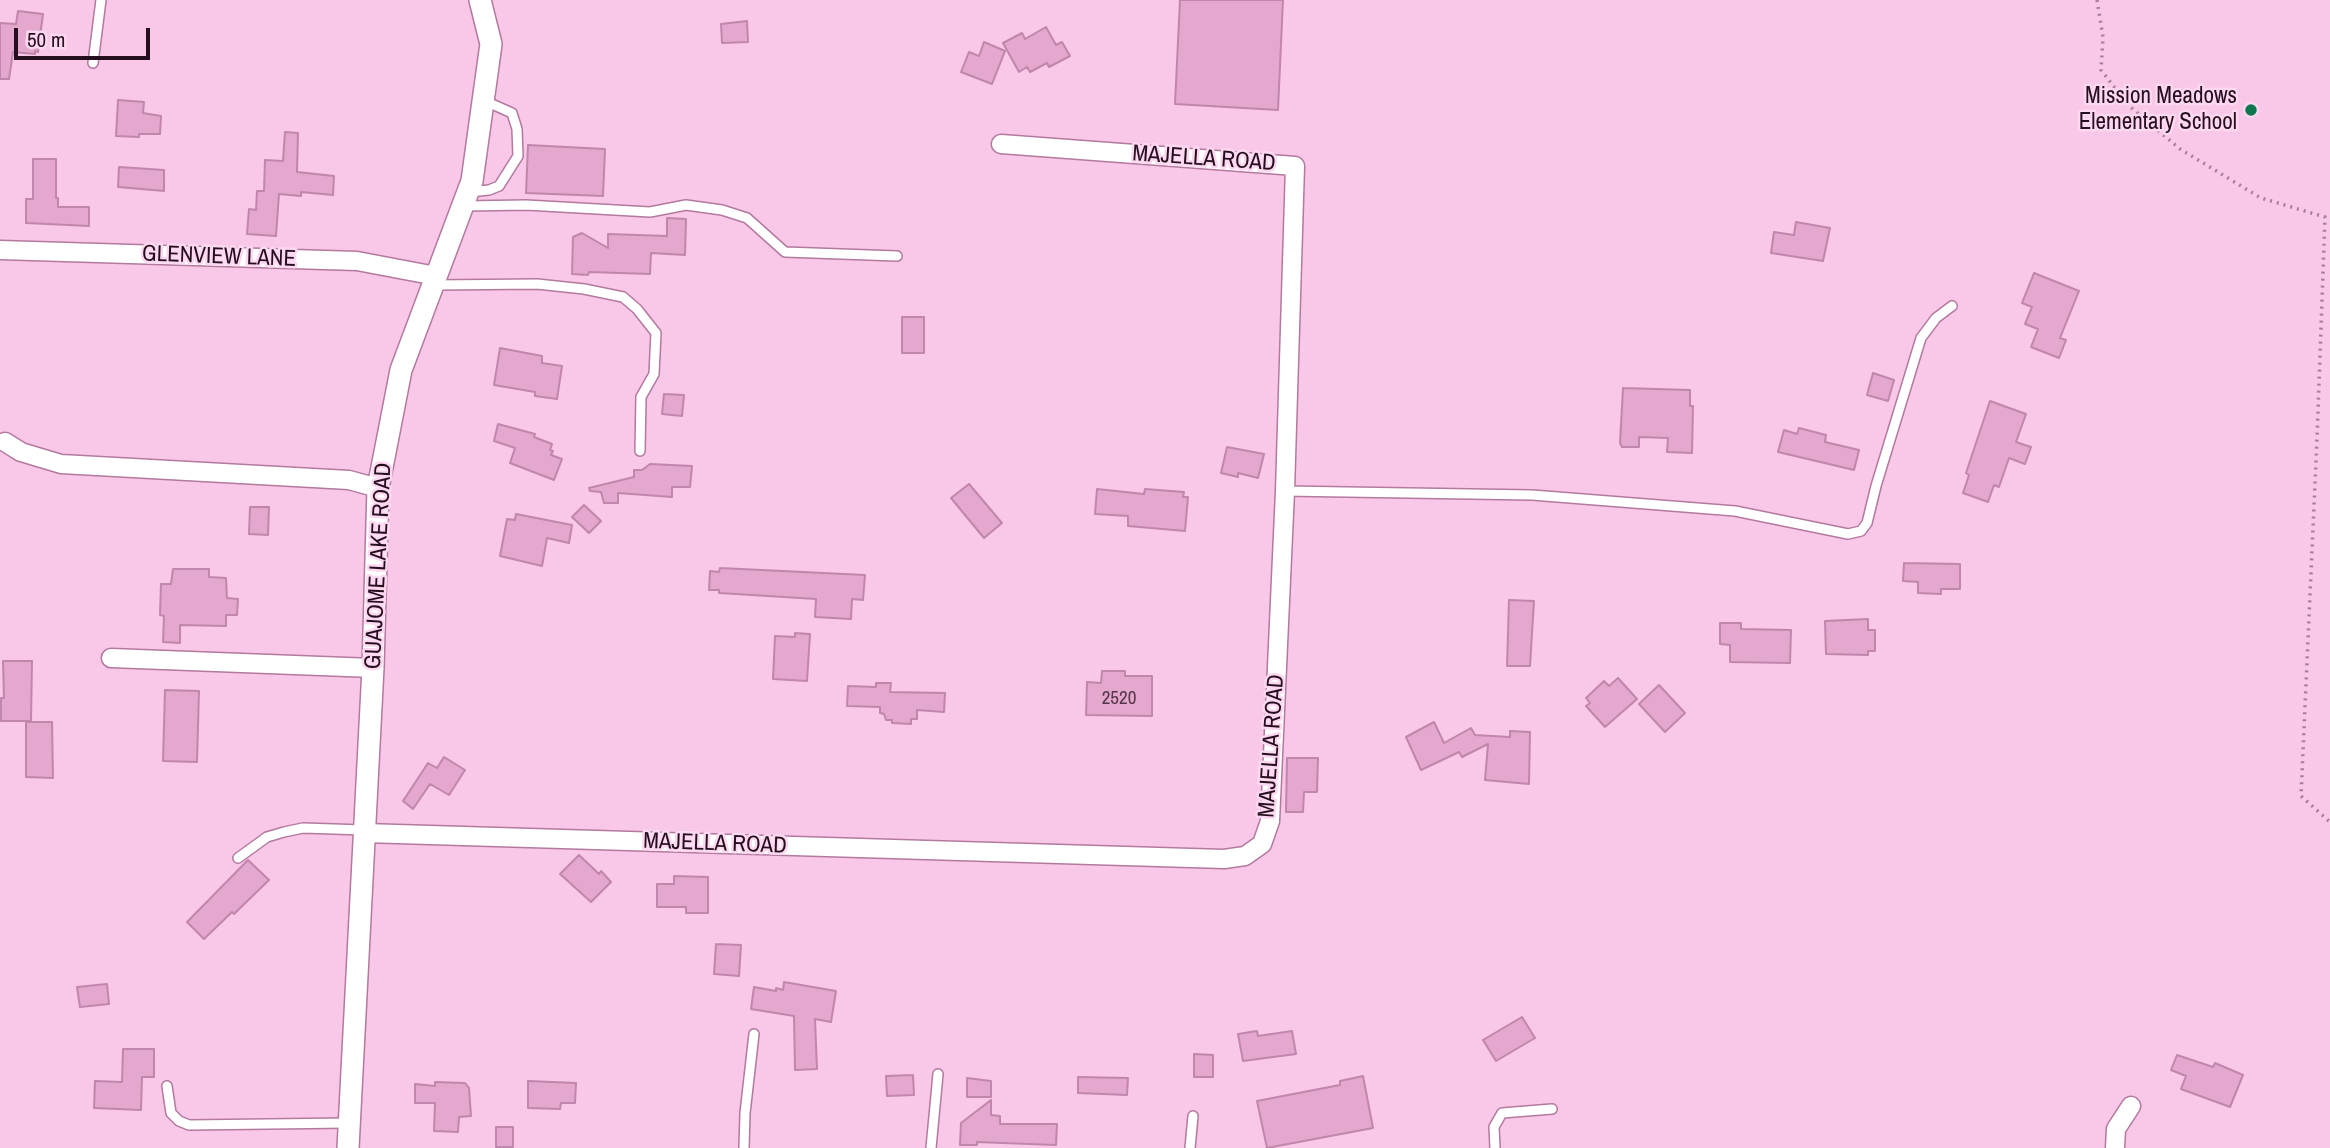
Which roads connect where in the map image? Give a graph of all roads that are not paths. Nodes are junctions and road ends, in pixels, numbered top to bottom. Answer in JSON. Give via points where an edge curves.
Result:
{"nodes":[{"id":1,"x":101,"y":0,"type":"edge"},
{"id":2,"x":481,"y":0,"type":"edge"},
{"id":3,"x":93,"y":64,"type":"dead end"},
{"id":4,"x":483,"y":100,"type":"junction"},
{"id":5,"x":1001,"y":144,"type":"dead end"},
{"id":6,"x":465,"y":199,"type":"junction"},
{"id":7,"x":0,"y":250,"type":"edge"},
{"id":8,"x":897,"y":256,"type":"dead end"},
{"id":9,"x":435,"y":280,"type":"junction"},
{"id":10,"x":1952,"y":306,"type":"dead end"},
{"id":11,"x":5,"y":442,"type":"dead end"},
{"id":12,"x":640,"y":451,"type":"dead end"},
{"id":13,"x":378,"y":488,"type":"junction"},
{"id":14,"x":1285,"y":491,"type":"junction"},
{"id":15,"x":111,"y":658,"type":"dead end"},
{"id":16,"x":373,"y":668,"type":"junction"},
{"id":17,"x":364,"y":831,"type":"junction"},
{"id":18,"x":239,"y":858,"type":"dead end"},
{"id":19,"x":754,"y":1034,"type":"dead end"},
{"id":20,"x":938,"y":1074,"type":"dead end"},
{"id":21,"x":167,"y":1086,"type":"dead end"},
{"id":22,"x":2131,"y":1106,"type":"dead end"},
{"id":23,"x":1552,"y":1110,"type":"dead end"},
{"id":24,"x":1193,"y":1116,"type":"dead end"},
{"id":25,"x":349,"y":1123,"type":"junction"},
{"id":26,"x":348,"y":1148,"type":"edge"},
{"id":27,"x":744,"y":1148,"type":"edge"},
{"id":28,"x":932,"y":1148,"type":"edge"},
{"id":29,"x":1190,"y":1148,"type":"edge"},
{"id":30,"x":1495,"y":1148,"type":"edge"},
{"id":31,"x":2115,"y":1148,"type":"edge"}],
"edges":[{"from":1,"to":3,"type":"lane"},
{"from":2,"to":4,"type":"street","name":"GUAJOME LAKE ROAD","via":[[491,44]]},
{"from":4,"to":6,"type":"street","name":"GUAJOME LAKE ROAD","via":[[472,181]]},
{"from":4,"to":6,"type":"lane","via":[[512,113],[518,156],[499,186]]},
{"from":5,"to":14,"type":"street","name":"MAJELLA ROAD","via":[[1295,166]]},
{"from":6,"to":8,"type":"lane","via":[[650,212],[686,205],[747,218],[785,252]]},
{"from":6,"to":9,"type":"street","name":"GUAJOME LAKE ROAD"},
{"from":7,"to":9,"type":"street","name":"GLENVIEW LANE","via":[[357,261]]},
{"from":9,"to":12,"type":"lane","via":[[584,289],[623,297],[638,309],[656,333],[654,374],[641,397]]},
{"from":9,"to":13,"type":"street","name":"GUAJOME LAKE ROAD","via":[[401,370]]},
{"from":10,"to":14,"type":"lane","via":[[1921,338],[1861,531],[1848,534],[1735,511],[1532,495]]},
{"from":11,"to":13,"type":"street","via":[[21,453],[61,464],[349,480]]},
{"from":13,"to":16,"type":"street","name":"GUAJOME LAKE ROAD"},
{"from":14,"to":17,"type":"street","name":"MAJELLA ROAD","via":[[1270,821],[1262,844],[1245,856],[1210,859]]},
{"from":15,"to":16,"type":"street"},
{"from":16,"to":17,"type":"street","name":"GUAJOME LAKE ROAD"},
{"from":17,"to":18,"type":"lane","via":[[303,828],[284,832],[267,837]]},
{"from":17,"to":25,"type":"street","name":"GUAJOME LAKE ROAD"},
{"from":19,"to":27,"type":"lane"},
{"from":20,"to":28,"type":"lane"},
{"from":21,"to":25,"type":"lane","via":[[172,1113],[189,1125]]},
{"from":22,"to":31,"type":"street","via":[[2116,1129]]},
{"from":23,"to":30,"type":"lane","via":[[1502,1113],[1494,1127]]},
{"from":24,"to":29,"type":"lane"},
{"from":25,"to":26,"type":"street","name":"GUAJOME LAKE ROAD"}]}
